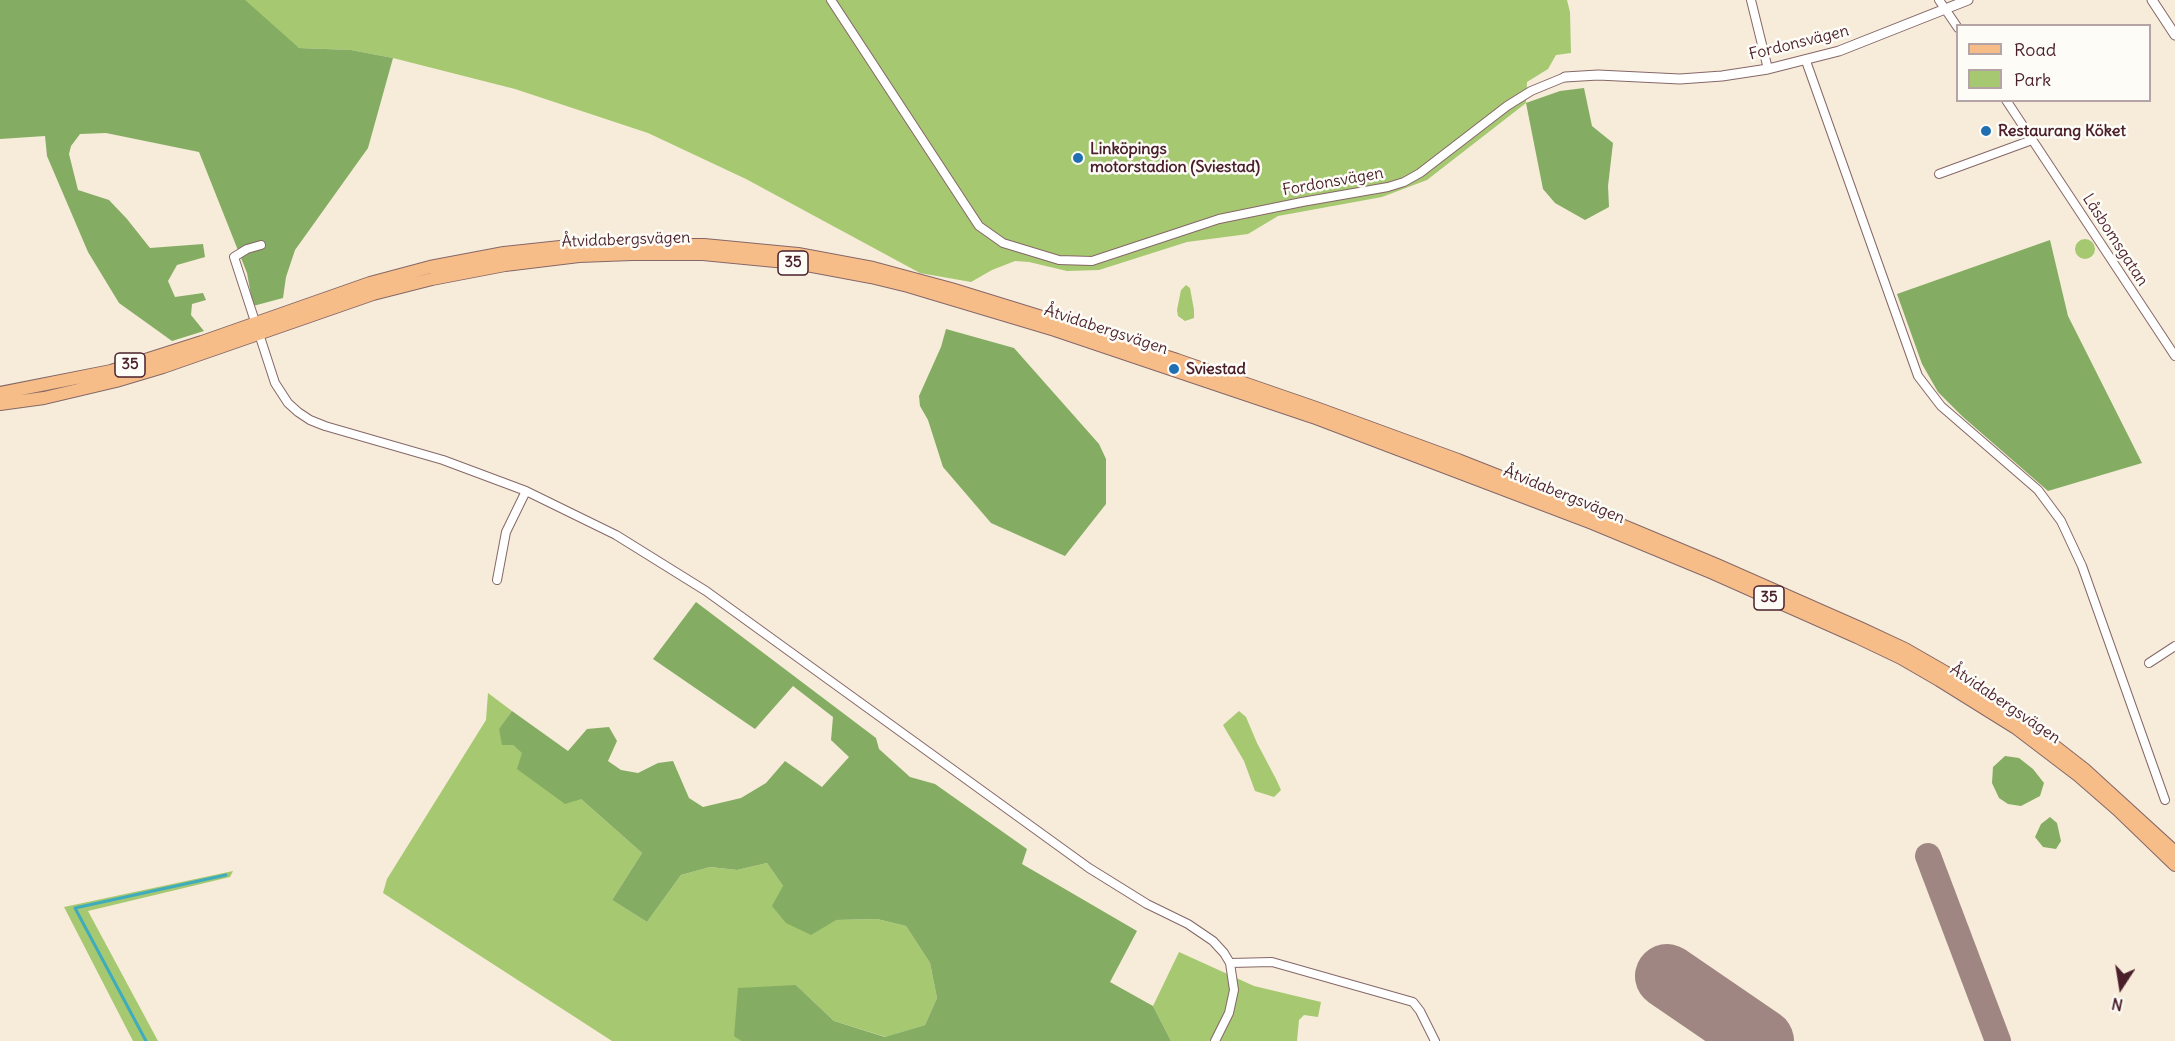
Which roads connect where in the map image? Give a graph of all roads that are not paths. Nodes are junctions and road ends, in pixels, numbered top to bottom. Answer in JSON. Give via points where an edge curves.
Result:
{"nodes":[{"id":1,"x":831,"y":0,"type":"edge"},
{"id":2,"x":1751,"y":0,"type":"edge"},
{"id":3,"x":1939,"y":0,"type":"edge"},
{"id":4,"x":1968,"y":0,"type":"edge"},
{"id":5,"x":2152,"y":0,"type":"edge"},
{"id":6,"x":1945,"y":10,"type":"junction"},
{"id":7,"x":1956,"y":25,"type":"edge"},
{"id":8,"x":2175,"y":35,"type":"edge"},
{"id":9,"x":1806,"y":61,"type":"junction"},
{"id":10,"x":1768,"y":69,"type":"junction"},
{"id":11,"x":1565,"y":77,"type":"joint"},
{"id":12,"x":2007,"y":102,"type":"edge"},
{"id":13,"x":2032,"y":140,"type":"junction"},
{"id":14,"x":1939,"y":174,"type":"dead end"},
{"id":15,"x":261,"y":245,"type":"dead end"},
{"id":16,"x":258,"y":328,"type":"junction"},
{"id":17,"x":2175,"y":356,"type":"edge"},
{"id":18,"x":0,"y":393,"type":"edge"},
{"id":19,"x":0,"y":404,"type":"edge"},
{"id":20,"x":526,"y":491,"type":"junction"},
{"id":21,"x":497,"y":580,"type":"dead end"},
{"id":22,"x":2175,"y":646,"type":"edge"},
{"id":23,"x":2149,"y":663,"type":"dead end"},
{"id":24,"x":2165,"y":800,"type":"dead end"},
{"id":25,"x":2175,"y":852,"type":"edge"},
{"id":26,"x":2175,"y":866,"type":"edge"},
{"id":27,"x":1230,"y":963,"type":"junction"},
{"id":28,"x":1215,"y":1041,"type":"edge"},
{"id":29,"x":1435,"y":1041,"type":"edge"}],
"edges":[{"from":1,"to":11,"type":"street","name":"Fordonsvägen","via":[[979,226],[1003,243],[1059,260],[1092,261],[1219,219],[1404,182],[1531,91]]},
{"from":2,"to":10,"type":"street"},
{"from":3,"to":6,"type":"street"},
{"from":4,"to":6,"type":"street","name":"Fordonsvägen"},
{"from":5,"to":8,"type":"street"},
{"from":6,"to":7,"type":"street"},
{"from":6,"to":9,"type":"street","name":"Fordonsvägen"},
{"from":9,"to":10,"type":"street","name":"Fordonsvägen"},
{"from":9,"to":24,"type":"street","via":[[1918,376],[1941,406],[2038,490],[2061,521],[2082,566]]},
{"from":10,"to":11,"type":"street","name":"Fordonsvägen","via":[[1680,79]]},
{"from":12,"to":13,"type":"street","name":"Låsbomsgatan"},
{"from":13,"to":14,"type":"street"},
{"from":13,"to":17,"type":"street","name":"Låsbomsgatan"},
{"from":15,"to":16,"type":"street","via":[[234,257]]},
{"from":16,"to":18,"type":"main road","name":"Åtvidabergsvägen","number":"35","via":[[111,371]]},
{"from":16,"to":19,"type":"main road","name":"Åtvidabergsvägen","number":"35","via":[[116,381]]},
{"from":16,"to":20,"type":"street","via":[[275,383],[288,403],[310,420],[443,460]]},
{"from":16,"to":25,"type":"main road","name":"Åtvidabergsvägen","number":"35","via":[[370,283],[430,267],[504,253],[579,245],[677,244],[750,249],[830,260],[909,277],[1177,360],[1448,457],[1650,537],[1862,629],[1946,672],[2021,720],[2084,769]]},
{"from":16,"to":26,"type":"main road","name":"Åtvidabergsvägen","number":"35","via":[[432,279],[579,256],[667,254],[749,258],[829,269],[908,286],[1163,365],[1372,438],[1592,523],[1857,637],[1901,658],[2016,728],[2079,776]]},
{"from":20,"to":21,"type":"street","via":[[506,532]]},
{"from":20,"to":27,"type":"street","via":[[616,535],[684,576],[1089,868],[1201,932]]},
{"from":22,"to":23,"type":"street"},
{"from":27,"to":28,"type":"street","via":[[1234,982],[1232,1003]]},
{"from":27,"to":29,"type":"street","via":[[1272,962],[1413,1002]]}]}
